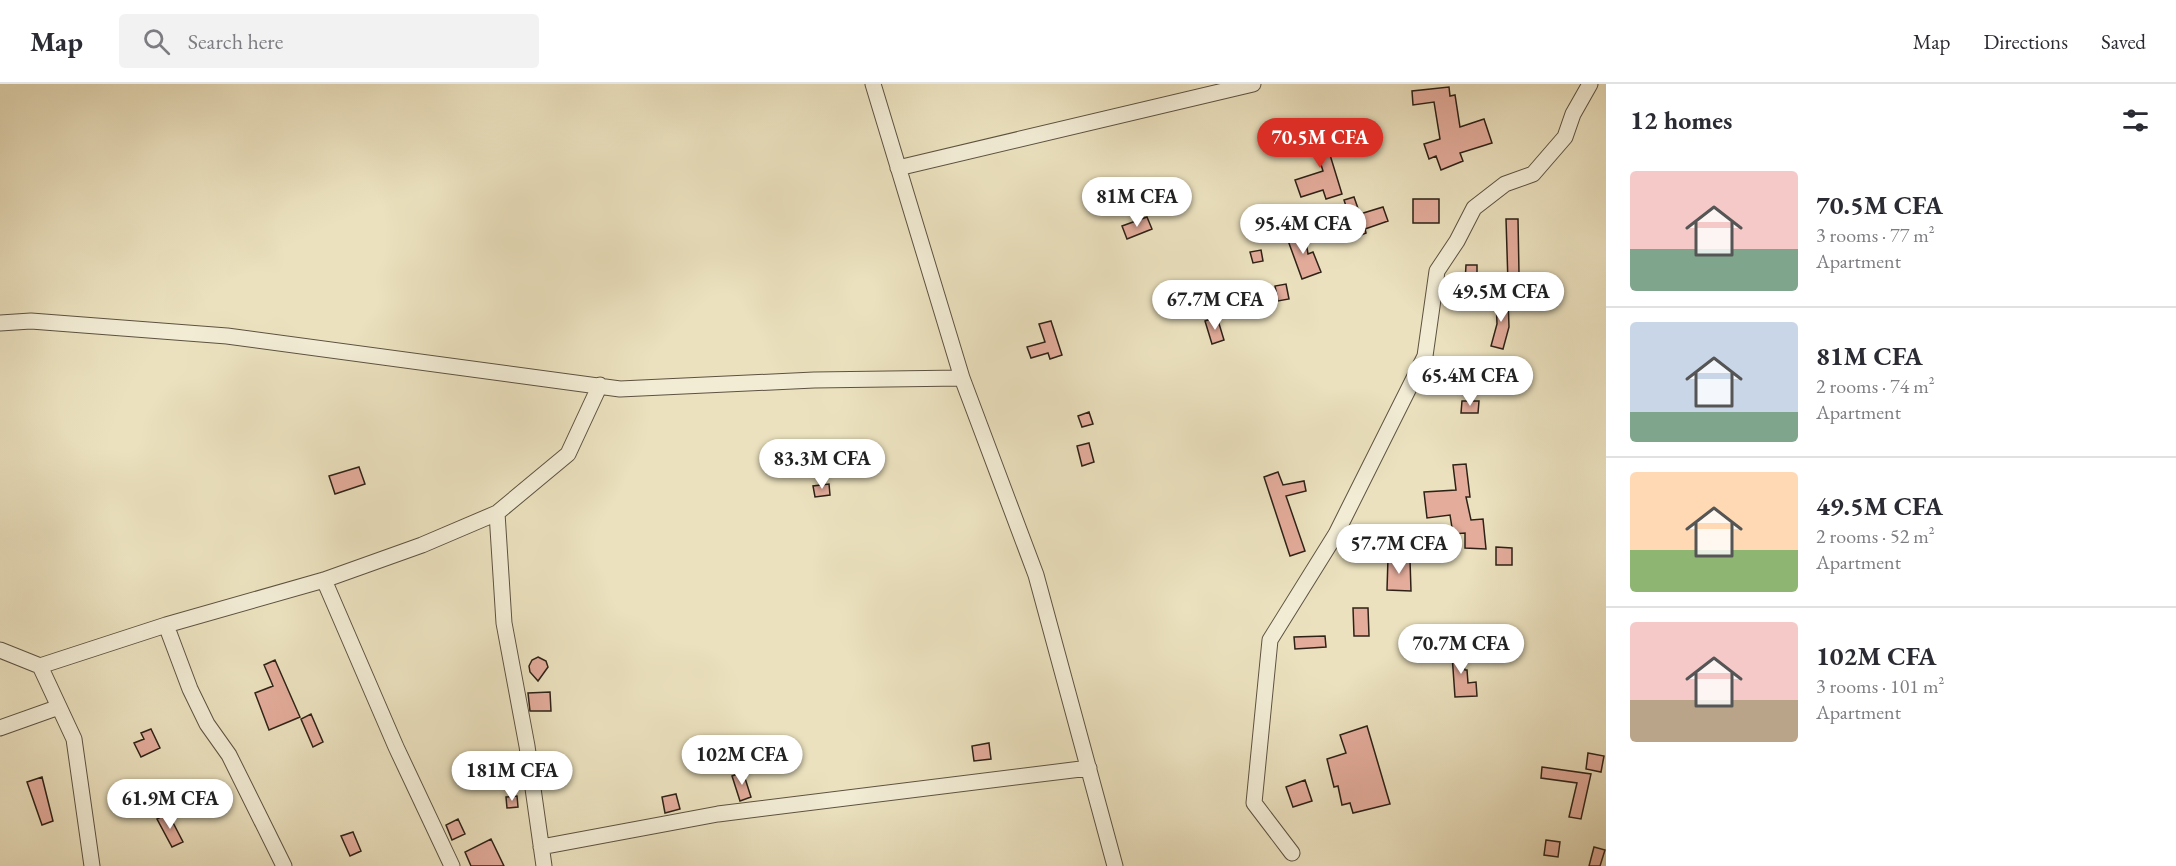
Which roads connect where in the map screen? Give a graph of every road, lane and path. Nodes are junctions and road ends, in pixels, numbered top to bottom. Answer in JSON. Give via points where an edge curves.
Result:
{"nodes":[{"id":1,"x":873,"y":84,"type":"edge"},
{"id":2,"x":1253,"y":84,"type":"edge"},
{"id":3,"x":1590,"y":84,"type":"edge"},
{"id":4,"x":898,"y":168,"type":"junction"},
{"id":5,"x":0,"y":323,"type":"edge"},
{"id":6,"x":962,"y":378,"type":"junction"},
{"id":7,"x":600,"y":385,"type":"junction"},
{"id":8,"x":497,"y":513,"type":"junction"},
{"id":9,"x":324,"y":580,"type":"junction"},
{"id":10,"x":166,"y":625,"type":"junction"},
{"id":11,"x":0,"y":650,"type":"edge"},
{"id":12,"x":40,"y":666,"type":"junction"},
{"id":13,"x":59,"y":707,"type":"junction"},
{"id":14,"x":0,"y":728,"type":"edge"},
{"id":15,"x":1089,"y":768,"type":"junction"},
{"id":16,"x":541,"y":847,"type":"junction"},
{"id":17,"x":1292,"y":853,"type":"dead end"},
{"id":18,"x":92,"y":866,"type":"edge"},
{"id":19,"x":284,"y":866,"type":"edge"},
{"id":20,"x":452,"y":866,"type":"edge"},
{"id":21,"x":544,"y":866,"type":"edge"},
{"id":22,"x":1116,"y":866,"type":"edge"}],
"edges":[{"from":1,"to":4,"type":"street"},
{"from":2,"to":4,"type":"street"},
{"from":3,"to":17,"type":"street","via":[[1565,137],[1533,174],[1505,184],[1474,208],[1437,271],[1425,356],[1336,534],[1270,640],[1254,803]]},
{"from":4,"to":6,"type":"street"},
{"from":5,"to":7,"type":"street","via":[[31,321],[227,336]]},
{"from":6,"to":7,"type":"street","via":[[620,389]]},
{"from":6,"to":15,"type":"street","via":[[1036,575]]},
{"from":7,"to":8,"type":"street","via":[[568,454]]},
{"from":8,"to":9,"type":"street"},
{"from":8,"to":16,"type":"street","via":[[504,623]]},
{"from":9,"to":10,"type":"street"},
{"from":9,"to":20,"type":"street"},
{"from":10,"to":12,"type":"street"},
{"from":10,"to":19,"type":"street","via":[[207,724],[229,755]]},
{"from":11,"to":12,"type":"street"},
{"from":12,"to":13,"type":"street"},
{"from":13,"to":14,"type":"street"},
{"from":13,"to":18,"type":"street","via":[[75,739]]},
{"from":15,"to":16,"type":"street","via":[[718,814]]},
{"from":15,"to":22,"type":"street"},
{"from":16,"to":21,"type":"street"}]}
